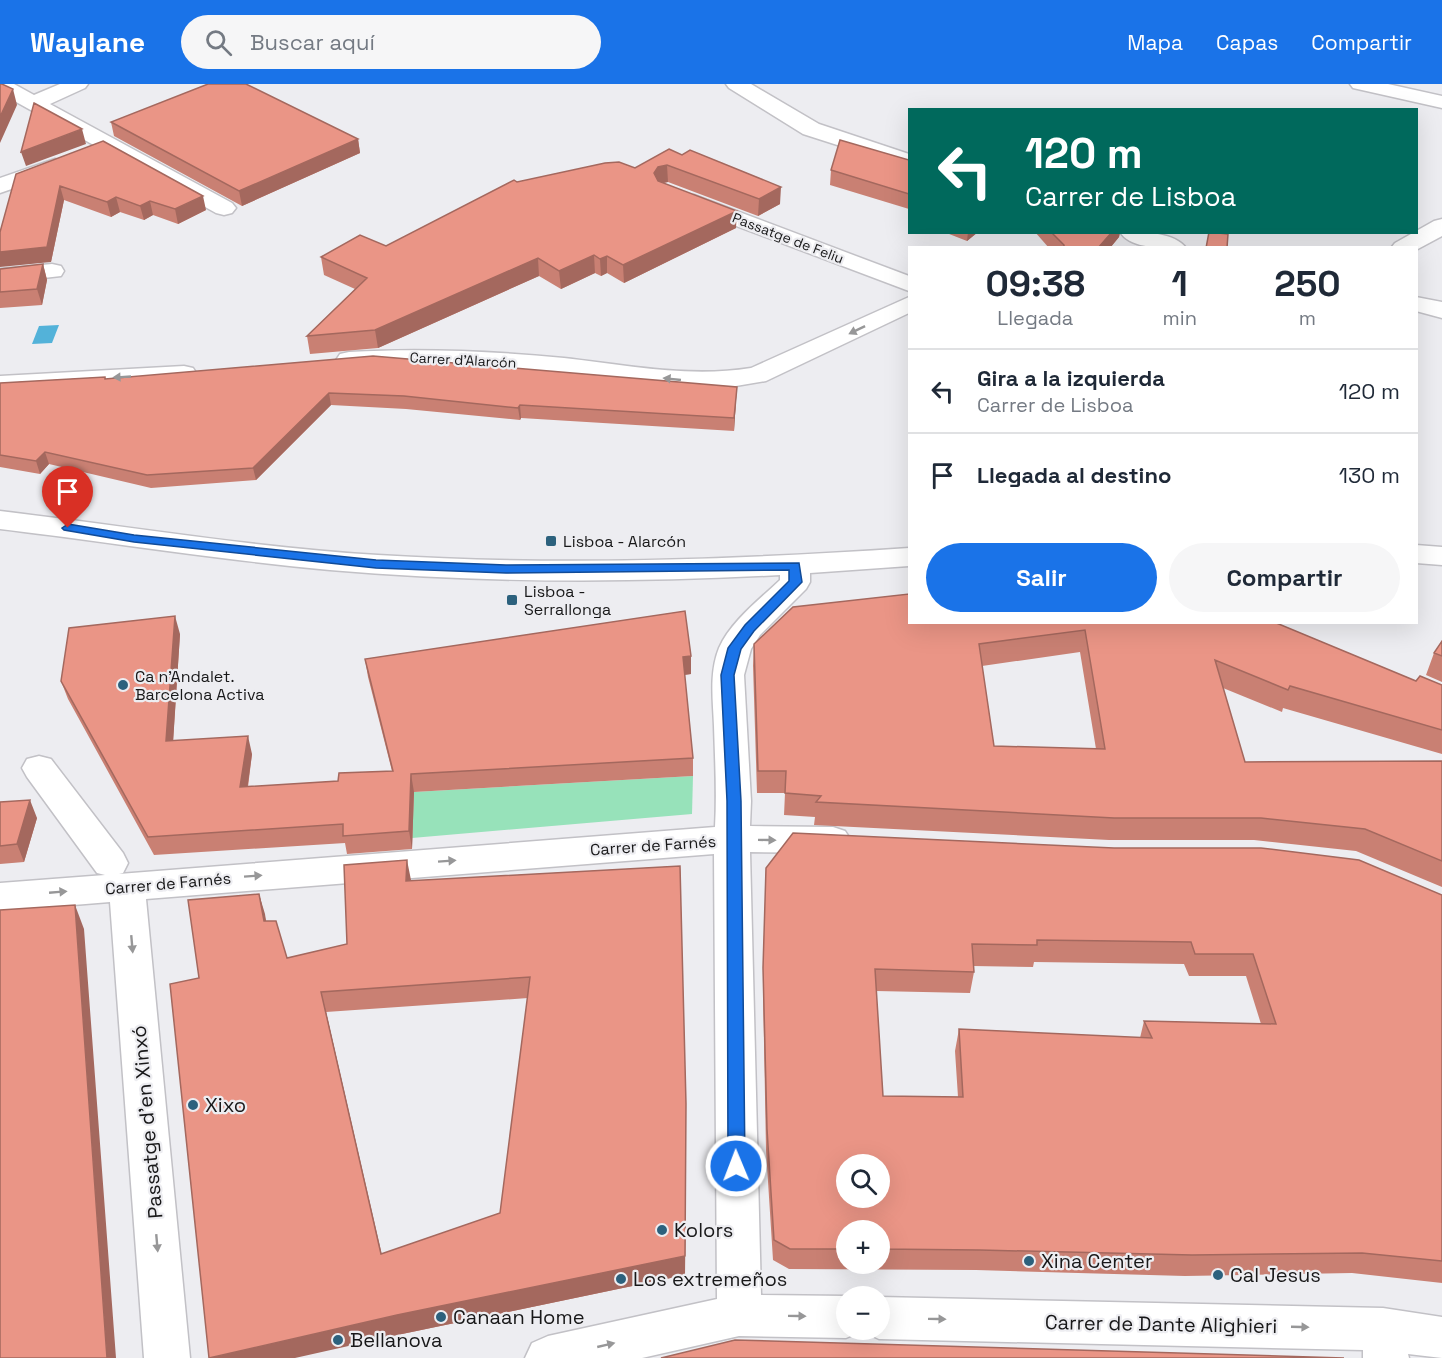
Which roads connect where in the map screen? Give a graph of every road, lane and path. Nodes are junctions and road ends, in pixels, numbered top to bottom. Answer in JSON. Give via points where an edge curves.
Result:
{"nodes":[{"id":1,"x":78,"y":84,"type":"edge"},
{"id":2,"x":736,"y":84,"type":"edge"},
{"id":3,"x":1360,"y":84,"type":"edge"},
{"id":4,"x":1387,"y":84,"type":"edge"},
{"id":5,"x":0,"y":85,"type":"edge"},
{"id":6,"x":1411,"y":96,"type":"junction"},
{"id":7,"x":1442,"y":102,"type":"edge"},
{"id":8,"x":33,"y":104,"type":"junction"},
{"id":9,"x":90,"y":152,"type":"junction"},
{"id":10,"x":908,"y":161,"type":"edge"},
{"id":11,"x":0,"y":186,"type":"edge"},
{"id":12,"x":678,"y":195,"type":"edge"},
{"id":13,"x":224,"y":208,"type":"dead end"},
{"id":14,"x":1442,"y":226,"type":"edge"},
{"id":15,"x":1136,"y":234,"type":"edge"},
{"id":16,"x":1169,"y":246,"type":"edge"},
{"id":17,"x":1407,"y":246,"type":"edge"},
{"id":18,"x":52,"y":271,"type":"dead end"},
{"id":19,"x":0,"y":276,"type":"edge"},
{"id":20,"x":908,"y":284,"type":"edge"},
{"id":21,"x":908,"y":304,"type":"edge"},
{"id":22,"x":1418,"y":304,"type":"edge"},
{"id":23,"x":1442,"y":310,"type":"edge"},
{"id":24,"x":320,"y":363,"type":"edge"},
{"id":25,"x":207,"y":372,"type":"edge"},
{"id":26,"x":0,"y":384,"type":"edge"},
{"id":27,"x":0,"y":520,"type":"edge"},
{"id":28,"x":1418,"y":554,"type":"edge"},
{"id":29,"x":1442,"y":556,"type":"edge"},
{"id":30,"x":908,"y":557,"type":"edge"},
{"id":31,"x":795,"y":566,"type":"junction"},
{"id":32,"x":39,"y":768,"type":"dead end"},
{"id":33,"x":732,"y":839,"type":"junction"},
{"id":34,"x":865,"y":842,"type":"edge"},
{"id":35,"x":118,"y":874,"type":"junction"},
{"id":36,"x":0,"y":897,"type":"edge"},
{"id":37,"x":739,"y":1315,"type":"junction"},
{"id":38,"x":836,"y":1317,"type":"edge"},
{"id":39,"x":890,"y":1319,"type":"edge"},
{"id":40,"x":1442,"y":1338,"type":"edge"},
{"id":41,"x":1384,"y":1344,"type":"edge"},
{"id":42,"x":167,"y":1358,"type":"edge"},
{"id":43,"x":548,"y":1358,"type":"edge"}],
"edges":[{"from":1,"to":8,"type":"street"},
{"from":2,"to":10,"type":"street","via":[[811,129]]},
{"from":3,"to":6,"type":"street"},
{"from":4,"to":6,"type":"street"},
{"from":5,"to":8,"type":"street"},
{"from":6,"to":7,"type":"street"},
{"from":8,"to":9,"type":"street"},
{"from":9,"to":11,"type":"street"},
{"from":9,"to":13,"type":"street"},
{"from":12,"to":20,"type":"street","name":"Passatge de Feliu"},
{"from":14,"to":17,"type":"street"},
{"from":15,"to":16,"type":"street"},
{"from":18,"to":19,"type":"street"},
{"from":21,"to":24,"type":"street","name":"Carrer d'Alarcón","one_way":true,"via":[[757,375],[724,380],[693,381],[495,360],[375,358]]},
{"from":22,"to":23,"type":"street"},
{"from":25,"to":26,"type":"street","one_way":true},
{"from":27,"to":31,"type":"street","via":[[376,564],[506,569]]},
{"from":28,"to":29,"type":"street"},
{"from":30,"to":31,"type":"street"},
{"from":31,"to":33,"type":"street","via":[[795,582],[749,628],[735,648],[728,675]]},
{"from":32,"to":35,"type":"street"},
{"from":33,"to":34,"type":"street","name":"Carrer de Farnés","one_way":true},
{"from":35,"to":33,"type":"street","name":"Carrer de Farnés","one_way":true},
{"from":33,"to":37,"type":"street"},
{"from":36,"to":35,"type":"street","name":"Carrer de Farnés","one_way":true},
{"from":35,"to":42,"type":"street","name":"Passatge d'en Xinxó","one_way":true},
{"from":37,"to":38,"type":"street","one_way":true},
{"from":43,"to":37,"type":"street","one_way":true},
{"from":39,"to":41,"type":"street","name":"Carrer de Dante Alighieri","one_way":true},
{"from":40,"to":41,"type":"street","name":"Carrer de Dante Alighieri"}]}
